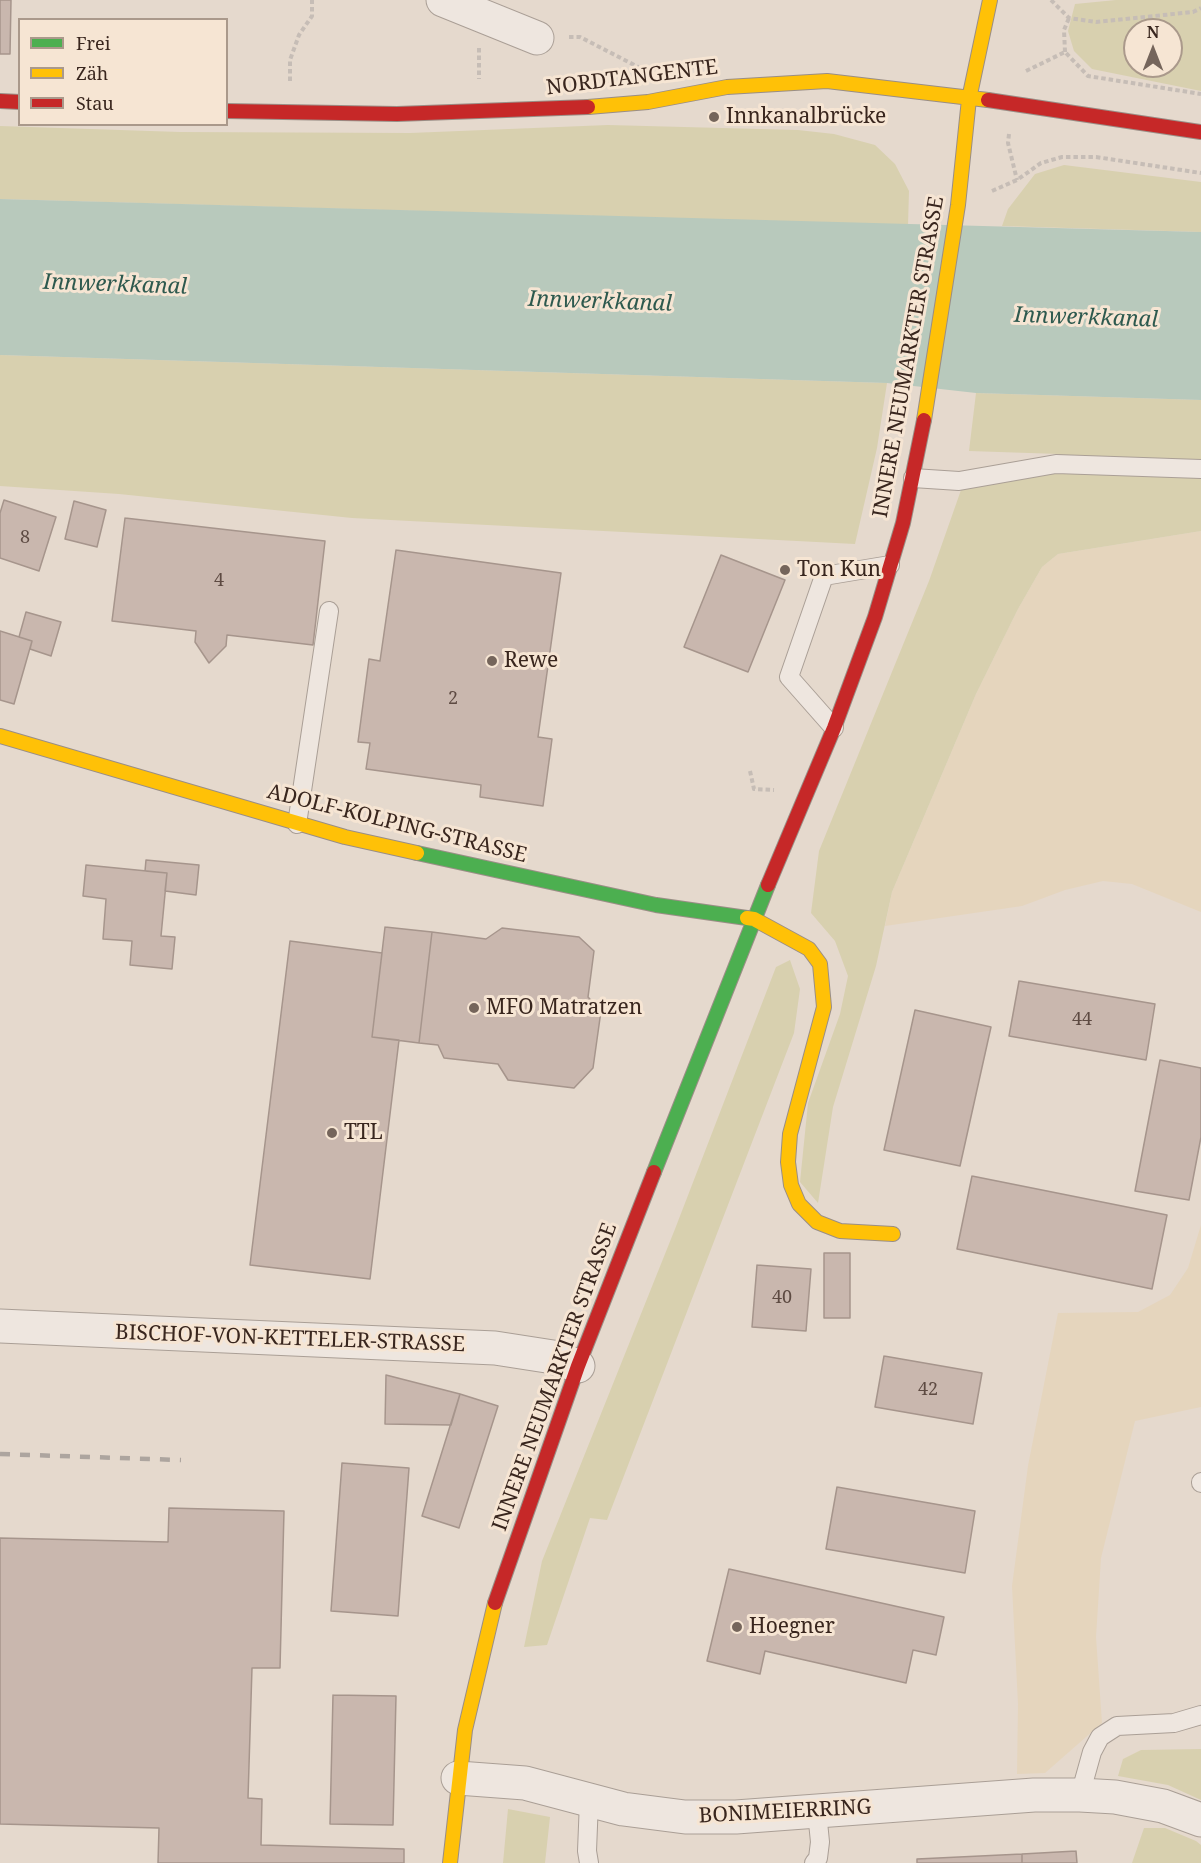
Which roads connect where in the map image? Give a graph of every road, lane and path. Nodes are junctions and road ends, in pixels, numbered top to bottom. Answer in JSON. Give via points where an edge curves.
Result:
{"nodes":[{"id":1,"x":312,"y":0,"type":"edge"},
{"id":2,"x":443,"y":0,"type":"edge"},
{"id":3,"x":990,"y":0,"type":"edge"},
{"id":4,"x":1051,"y":0,"type":"edge"},
{"id":5,"x":1201,"y":8,"type":"edge"},
{"id":6,"x":1193,"y":12,"type":"junction"},
{"id":7,"x":1201,"y":16,"type":"edge"},
{"id":8,"x":1069,"y":18,"type":"junction"},
{"id":9,"x":537,"y":38,"type":"joint"},
{"id":10,"x":1065,"y":52,"type":"junction"},
{"id":11,"x":975,"y":69,"type":"junction"},
{"id":12,"x":289,"y":90,"type":"dead end"},
{"id":13,"x":1201,"y":94,"type":"edge"},
{"id":14,"x":682,"y":95,"type":"junction"},
{"id":15,"x":969,"y":99,"type":"junction"},
{"id":16,"x":0,"y":101,"type":"edge"},
{"id":17,"x":18,"y":102,"type":"edge"},
{"id":18,"x":228,"y":111,"type":"edge"},
{"id":19,"x":1201,"y":132,"type":"edge"},
{"id":20,"x":1201,"y":173,"type":"edge"},
{"id":21,"x":958,"y":205,"type":"junction"},
{"id":22,"x":1201,"y":469,"type":"edge"},
{"id":23,"x":914,"y":478,"type":"junction"},
{"id":24,"x":890,"y":565,"type":"junction"},
{"id":25,"x":329,"y":610,"type":"dead end"},
{"id":26,"x":834,"y":728,"type":"junction"},
{"id":27,"x":0,"y":736,"type":"edge"},
{"id":28,"x":750,"y":771,"type":"dead end"},
{"id":29,"x":776,"y":790,"type":"dead end"},
{"id":30,"x":297,"y":824,"type":"junction"},
{"id":31,"x":754,"y":920,"type":"junction"},
{"id":32,"x":893,"y":1234,"type":"dead end"},
{"id":33,"x":0,"y":1326,"type":"edge"},
{"id":34,"x":578,"y":1366,"type":"junction"},
{"id":35,"x":1201,"y":1715,"type":"edge"},
{"id":36,"x":458,"y":1778,"type":"junction"},
{"id":37,"x":1080,"y":1795,"type":"junction"},
{"id":38,"x":589,"y":1801,"type":"junction"},
{"id":39,"x":817,"y":1812,"type":"junction"},
{"id":40,"x":1201,"y":1820,"type":"edge"},
{"id":41,"x":450,"y":1863,"type":"edge"},
{"id":42,"x":589,"y":1863,"type":"edge"},
{"id":43,"x":814,"y":1863,"type":"edge"}],
"edges":[{"from":1,"to":12,"type":"path","via":[[312,16],[299,35],[290,60]]},
{"from":2,"to":9,"type":"street"},
{"from":3,"to":11,"type":"main road","name":"INNERE NEUMARKTER STRASSE"},
{"from":4,"to":8,"type":"path"},
{"from":5,"to":6,"type":"path"},
{"from":6,"to":7,"type":"path"},
{"from":6,"to":8,"type":"path","via":[[1096,22]]},
{"from":8,"to":10,"type":"path","via":[[1064,30]]},
{"from":9,"to":14,"type":"path","via":[[580,37]]},
{"from":10,"to":11,"type":"path","via":[[1019,74]]},
{"from":10,"to":13,"type":"path","via":[[1088,76]]},
{"from":11,"to":15,"type":"main road","name":"INNERE NEUMARKTER STRASSE"},
{"from":14,"to":15,"type":"main road","name":"NORDTANGENTE","via":[[727,87],[827,81]]},
{"from":14,"to":18,"type":"main road","name":"NORDTANGENTE","via":[[550,110],[397,114]]},
{"from":15,"to":19,"type":"main road","name":"NORDTANGENTE","via":[[1012,102]]},
{"from":15,"to":21,"type":"main road","name":"INNERE NEUMARKTER STRASSE"},
{"from":16,"to":17,"type":"main road"},
{"from":20,"to":21,"type":"path","via":[[1096,157],[1062,157],[1041,163],[1017,180]]},
{"from":21,"to":23,"type":"main road","name":"INNERE NEUMARKTER STRASSE"},
{"from":22,"to":23,"type":"lane","via":[[1056,464],[959,481]]},
{"from":23,"to":24,"type":"main road","name":"INNERE NEUMARKTER STRASSE"},
{"from":24,"to":26,"type":"main road","name":"INNERE NEUMARKTER STRASSE"},
{"from":24,"to":26,"type":"lane","via":[[824,576],[789,677]]},
{"from":25,"to":30,"type":"lane"},
{"from":26,"to":31,"type":"main road","name":"INNERE NEUMARKTER STRASSE"},
{"from":27,"to":30,"type":"main road","name":"ADOLF-KOLPING-STRASSE"},
{"from":28,"to":29,"type":"path","via":[[754,789]]},
{"from":30,"to":31,"type":"main road","name":"ADOLF-KOLPING-STRASSE","via":[[645,902]]},
{"from":31,"to":32,"type":"main road","via":[[809,949],[820,964],[824,985],[824,1007],[789,1134],[791,1185],[799,1204],[817,1222],[840,1231]]},
{"from":31,"to":34,"type":"main road","name":"INNERE NEUMARKTER STRASSE"},
{"from":33,"to":34,"type":"street","name":"BISCHOF-VON-KETTELER-STRASSE","via":[[495,1348],[552,1357]]},
{"from":34,"to":36,"type":"main road","name":"INNERE NEUMARKTER STRASSE","via":[[493,1609]]},
{"from":35,"to":37,"type":"lane","via":[[1174,1723],[1117,1726],[1100,1737]]},
{"from":36,"to":38,"type":"street","name":"BONIMEIERRING","via":[[525,1783]]},
{"from":36,"to":41,"type":"main road","name":"INNERE NEUMARKTER STRASSE"},
{"from":37,"to":39,"type":"street","name":"BONIMEIERRING"},
{"from":37,"to":40,"type":"street","name":"BONIMEIERRING","via":[[1163,1806]]},
{"from":38,"to":39,"type":"street","name":"BONIMEIERRING","via":[[685,1817]]},
{"from":38,"to":42,"type":"lane"},
{"from":39,"to":43,"type":"lane","via":[[820,1842]]}]}
